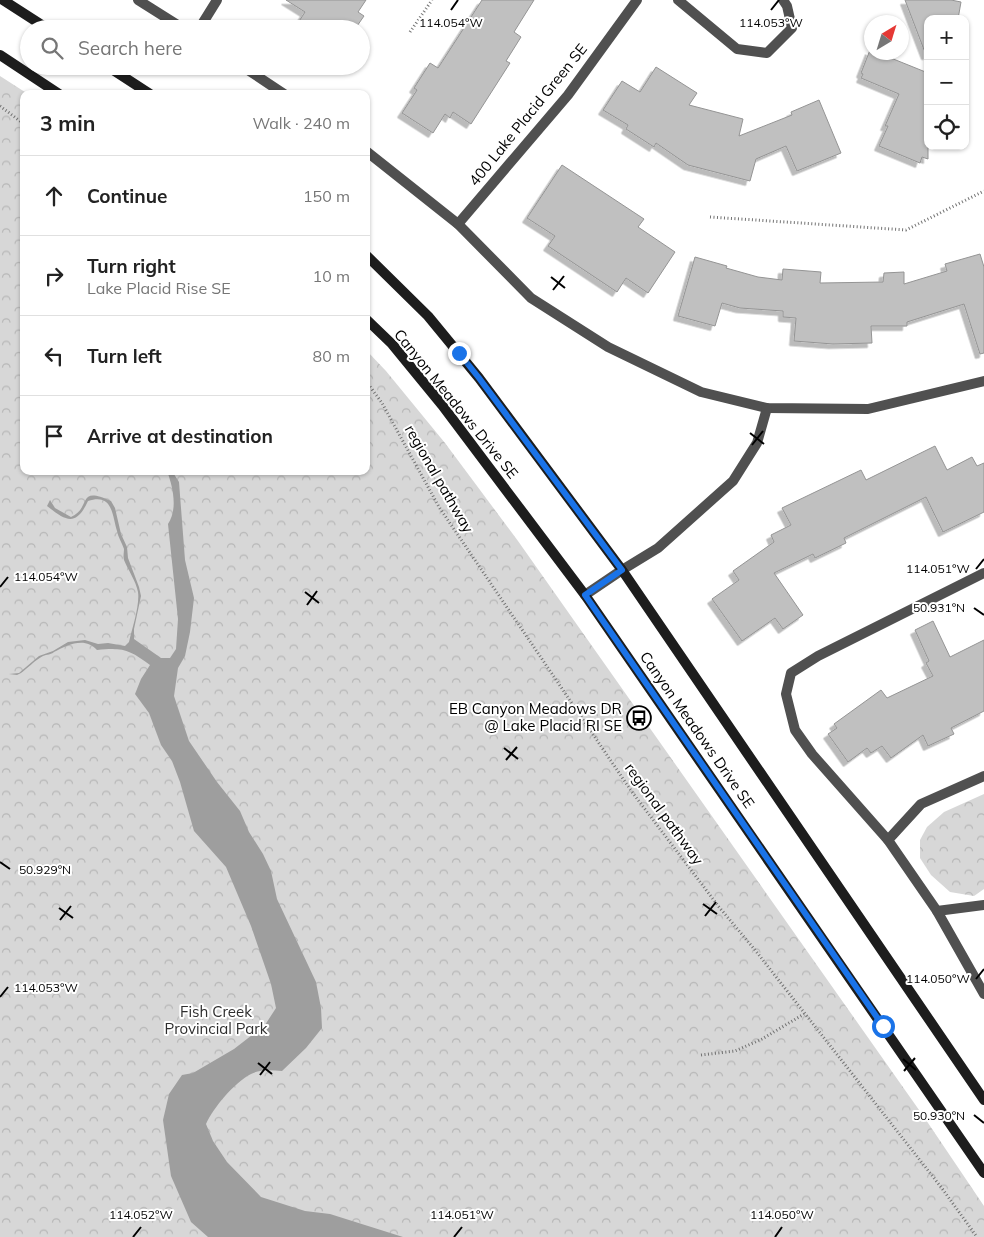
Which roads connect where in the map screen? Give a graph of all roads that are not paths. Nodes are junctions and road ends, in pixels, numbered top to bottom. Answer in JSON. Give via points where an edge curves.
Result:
{"nodes":[{"id":1,"x":3,"y":0,"type":"edge"},
{"id":2,"x":138,"y":0,"type":"edge"},
{"id":3,"x":217,"y":0,"type":"edge"},
{"id":4,"x":638,"y":0,"type":"edge"},
{"id":5,"x":678,"y":0,"type":"edge"},
{"id":6,"x":783,"y":0,"type":"edge"},
{"id":7,"x":34,"y":20,"type":"edge"},
{"id":8,"x":170,"y":20,"type":"edge"},
{"id":9,"x":204,"y":20,"type":"edge"},
{"id":10,"x":0,"y":56,"type":"edge"},
{"id":11,"x":20,"y":69,"type":"edge"},
{"id":12,"x":30,"y":75,"type":"edge"},
{"id":13,"x":121,"y":75,"type":"edge"},
{"id":14,"x":256,"y":75,"type":"edge"},
{"id":15,"x":53,"y":90,"type":"edge"},
{"id":16,"x":144,"y":90,"type":"edge"},
{"id":17,"x":278,"y":90,"type":"edge"},
{"id":18,"x":370,"y":154,"type":"edge"},
{"id":19,"x":458,"y":224,"type":"junction"},
{"id":20,"x":370,"y":259,"type":"edge"},
{"id":21,"x":370,"y":323,"type":"edge"},
{"id":22,"x":984,"y":381,"type":"edge"},
{"id":23,"x":767,"y":408,"type":"junction"},
{"id":24,"x":622,"y":570,"type":"junction"},
{"id":25,"x":984,"y":573,"type":"edge"},
{"id":26,"x":585,"y":595,"type":"junction"},
{"id":27,"x":984,"y":776,"type":"edge"},
{"id":28,"x":888,"y":840,"type":"junction"},
{"id":29,"x":984,"y":905,"type":"edge"},
{"id":30,"x":937,"y":911,"type":"junction"},
{"id":31,"x":984,"y":994,"type":"edge"},
{"id":32,"x":984,"y":1100,"type":"edge"},
{"id":33,"x":984,"y":1173,"type":"edge"}],
"edges":[{"from":1,"to":7,"type":"main road"},
{"from":2,"to":8,"type":"street"},
{"from":3,"to":9,"type":"street"},
{"from":4,"to":19,"type":"street","name":"400 Lake Placid Green SE","via":[[568,95]]},
{"from":5,"to":6,"type":"street","via":[[737,50],[767,53],[792,28]]},
{"from":10,"to":11,"type":"main road"},
{"from":12,"to":15,"type":"main road"},
{"from":13,"to":16,"type":"main road"},
{"from":14,"to":17,"type":"street"},
{"from":18,"to":19,"type":"street"},
{"from":19,"to":23,"type":"street","via":[[531,298],[608,347],[701,392]]},
{"from":20,"to":24,"type":"main road","name":"Canyon Meadows Drive SE","via":[[428,316],[479,378]]},
{"from":21,"to":26,"type":"main road","name":"Canyon Meadows Drive SE","via":[[392,344],[442,405]]},
{"from":22,"to":23,"type":"street","via":[[868,409]]},
{"from":23,"to":24,"type":"street","via":[[757,443],[733,481],[658,548]]},
{"from":24,"to":26,"type":"street"},
{"from":24,"to":32,"type":"main road","name":"Canyon Meadows Drive SE"},
{"from":25,"to":28,"type":"street","via":[[818,656],[791,673],[786,694],[795,730],[812,754]]},
{"from":26,"to":33,"type":"main road","name":"Canyon Meadows Drive SE"},
{"from":27,"to":28,"type":"street","via":[[921,804]]},
{"from":28,"to":30,"type":"street"},
{"from":29,"to":30,"type":"street"},
{"from":30,"to":31,"type":"street"}]}
